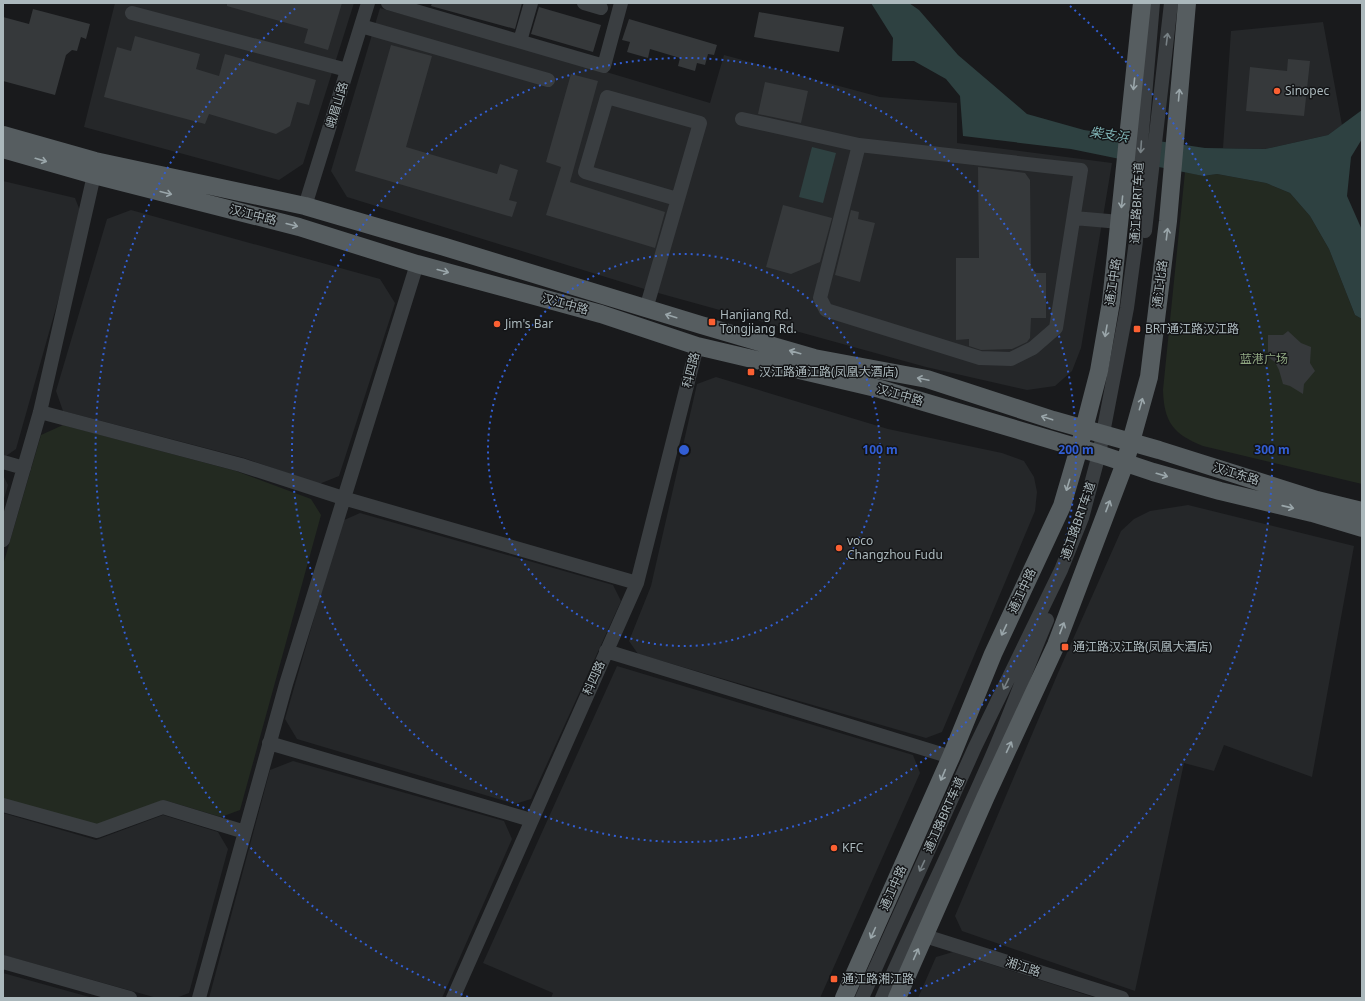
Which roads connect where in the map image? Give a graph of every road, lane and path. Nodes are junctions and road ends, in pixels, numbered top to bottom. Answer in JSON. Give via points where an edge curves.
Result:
{"nodes":[{"id":1,"x":368,"y":3,"type":"edge"},
{"id":2,"x":388,"y":3,"type":"edge"},
{"id":3,"x":531,"y":3,"type":"edge"},
{"id":4,"x":584,"y":3,"type":"edge"},
{"id":5,"x":621,"y":3,"type":"edge"},
{"id":6,"x":1142,"y":3,"type":"edge"},
{"id":7,"x":1153,"y":3,"type":"edge"},
{"id":8,"x":1171,"y":3,"type":"edge"},
{"id":9,"x":1187,"y":3,"type":"edge"},
{"id":10,"x":601,"y":8,"type":"dead end"},
{"id":11,"x":132,"y":13,"type":"dead end"},
{"id":12,"x":361,"y":26,"type":"junction"},
{"id":13,"x":520,"y":42,"type":"junction"},
{"id":14,"x":347,"y":70,"type":"junction"},
{"id":15,"x":548,"y":80,"type":"dead end"},
{"id":16,"x":742,"y":119,"type":"dead end"},
{"id":17,"x":1142,"y":127,"type":"junction"},
{"id":18,"x":3,"y":135,"type":"edge"},
{"id":19,"x":859,"y":145,"type":"junction"},
{"id":20,"x":3,"y":150,"type":"edge"},
{"id":21,"x":1139,"y":167,"type":"junction"},
{"id":22,"x":94,"y":175,"type":"junction"},
{"id":23,"x":677,"y":199,"type":"junction"},
{"id":24,"x":305,"y":206,"type":"junction"},
{"id":25,"x":1074,"y":218,"type":"junction"},
{"id":26,"x":1120,"y":222,"type":"junction"},
{"id":27,"x":417,"y":264,"type":"junction"},
{"id":28,"x":646,"y":308,"type":"junction"},
{"id":29,"x":697,"y":346,"type":"junction"},
{"id":30,"x":40,"y":412,"type":"junction"},
{"id":31,"x":1084,"y":429,"type":"junction"},
{"id":32,"x":1107,"y":435,"type":"junction"},
{"id":33,"x":1131,"y":442,"type":"junction"},
{"id":34,"x":1079,"y":448,"type":"junction"},
{"id":35,"x":1103,"y":456,"type":"junction"},
{"id":36,"x":3,"y":462,"type":"edge"},
{"id":37,"x":1125,"y":463,"type":"junction"},
{"id":38,"x":24,"y":468,"type":"junction"},
{"id":39,"x":343,"y":498,"type":"junction"},
{"id":40,"x":1362,"y":511,"type":"edge"},
{"id":41,"x":1362,"y":528,"type":"edge"},
{"id":42,"x":3,"y":540,"type":"edge"},
{"id":43,"x":637,"y":583,"type":"junction"},
{"id":44,"x":606,"y":652,"type":"junction"},
{"id":45,"x":269,"y":743,"type":"junction"},
{"id":46,"x":951,"y":757,"type":"junction"},
{"id":47,"x":985,"y":773,"type":"junction"},
{"id":48,"x":3,"y":805,"type":"edge"},
{"id":49,"x":531,"y":820,"type":"junction"},
{"id":50,"x":245,"y":832,"type":"junction"},
{"id":51,"x":924,"y":936,"type":"junction"},
{"id":52,"x":3,"y":962,"type":"edge"},
{"id":53,"x":130,"y":998,"type":"edge"},
{"id":54,"x":199,"y":998,"type":"edge"},
{"id":55,"x":453,"y":998,"type":"edge"},
{"id":56,"x":844,"y":998,"type":"edge"},
{"id":57,"x":862,"y":998,"type":"edge"},
{"id":58,"x":882,"y":998,"type":"edge"},
{"id":59,"x":897,"y":998,"type":"edge"},
{"id":60,"x":1122,"y":998,"type":"edge"}],
"edges":[{"from":1,"to":12,"type":"street","name":"峨眉山路"},
{"from":2,"to":13,"type":"street"},
{"from":3,"to":13,"type":"street"},
{"from":4,"to":10,"type":"street"},
{"from":5,"to":13,"type":"street","via":[[604,66]]},
{"from":6,"to":17,"type":"main road","one_way":true},
{"from":7,"to":17,"type":"street","name":"通江路BRT车道"},
{"from":17,"to":8,"type":"street","name":"通江路BRT车道","one_way":true},
{"from":33,"to":9,"type":"main road","name":"通江北路","one_way":true,"via":[[1149,377],[1168,221]]},
{"from":11,"to":14,"type":"street"},
{"from":12,"to":14,"type":"street","name":"峨眉山路"},
{"from":12,"to":15,"type":"street"},
{"from":14,"to":24,"type":"street","name":"峨眉山路"},
{"from":16,"to":19,"type":"street"},
{"from":17,"to":21,"type":"main road","name":"通江中路"},
{"from":21,"to":17,"type":"street","name":"通江路BRT车道","one_way":true},
{"from":18,"to":24,"type":"main road","name":"汉江中路","via":[[95,161]]},
{"from":19,"to":25,"type":"street","via":[[1081,170]]},
{"from":19,"to":25,"type":"street","via":[[820,298],[826,310],[980,358],[1011,358],[1033,348],[1056,328]]},
{"from":20,"to":22,"type":"main road","name":"汉江中路","one_way":true},
{"from":21,"to":26,"type":"main road","name":"通江中路","one_way":true},
{"from":21,"to":32,"type":"street","name":"通江路BRT车道","via":[[1142,256]]},
{"from":22,"to":27,"type":"main road","name":"汉江中路","one_way":true,"via":[[299,227]]},
{"from":22,"to":30,"type":"street"},
{"from":23,"to":23,"type":"street","via":[[585,172],[607,97],[700,123]]},
{"from":23,"to":28,"type":"street"},
{"from":24,"to":28,"type":"main road","name":"汉江中路"},
{"from":25,"to":26,"type":"street"},
{"from":26,"to":31,"type":"main road","name":"通江中路","one_way":true,"via":[[1111,302],[1099,371]]},
{"from":27,"to":29,"type":"main road","name":"汉江中路","one_way":true,"via":[[601,314]]},
{"from":27,"to":39,"type":"street"},
{"from":31,"to":28,"type":"main road","name":"汉江中路","one_way":true,"via":[[926,379],[814,358]]},
{"from":29,"to":34,"type":"main road","name":"汉江中路","via":[[880,389]]},
{"from":29,"to":43,"type":"street","name":"科四路"},
{"from":30,"to":38,"type":"street"},
{"from":30,"to":39,"type":"street","via":[[240,465]]},
{"from":31,"to":32,"type":"main road","name":"汉江中路"},
{"from":31,"to":34,"type":"main road","name":"通江中路"},
{"from":32,"to":33,"type":"main road","name":"汉江东路"},
{"from":32,"to":35,"type":"street","name":"通江路BRT车道"},
{"from":33,"to":37,"type":"main road","name":"通江北路"},
{"from":33,"to":40,"type":"main road","name":"汉江东路","via":[[1317,500]]},
{"from":34,"to":35,"type":"main road","name":"汉江中路"},
{"from":34,"to":46,"type":"main road","name":"通江中路","one_way":true,"via":[[1062,506],[993,654]]},
{"from":35,"to":37,"type":"main road","name":"汉江中路"},
{"from":35,"to":47,"type":"street","name":"通江路BRT车道","via":[[1091,517],[1026,667]]},
{"from":35,"to":57,"type":"street","name":"通江路BRT车道","one_way":true,"via":[[1061,570],[975,747]]},
{"from":36,"to":38,"type":"street"},
{"from":37,"to":41,"type":"main road","name":"汉江东路","one_way":true},
{"from":51,"to":37,"type":"main road","one_way":true,"via":[[1056,645]]},
{"from":38,"to":42,"type":"street"},
{"from":39,"to":43,"type":"street"},
{"from":39,"to":45,"type":"street"},
{"from":43,"to":44,"type":"street","name":"科四路"},
{"from":44,"to":46,"type":"street"},
{"from":44,"to":49,"type":"street","name":"科四路"},
{"from":45,"to":49,"type":"street"},
{"from":45,"to":50,"type":"street"},
{"from":46,"to":56,"type":"main road","name":"通江中路","one_way":true},
{"from":47,"to":51,"type":"street"},
{"from":47,"to":58,"type":"street","name":"通江路BRT车道"},
{"from":48,"to":50,"type":"street","via":[[97,831],[163,807]]},
{"from":49,"to":55,"type":"street","name":"科四路"},
{"from":50,"to":54,"type":"street"},
{"from":59,"to":51,"type":"main road","one_way":true},
{"from":51,"to":60,"type":"street","name":"湘江路"},
{"from":52,"to":53,"type":"street"}]}
